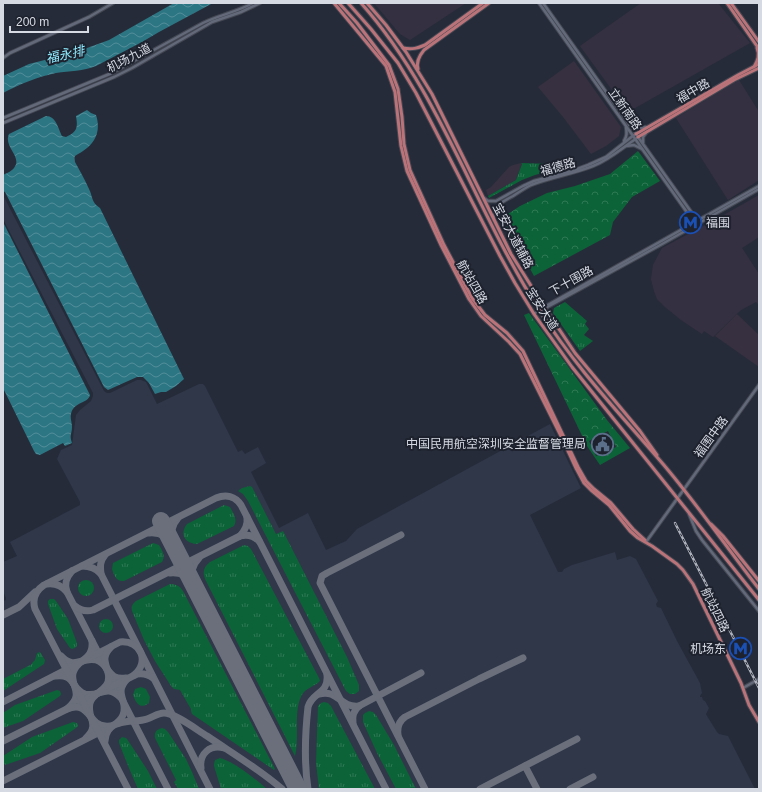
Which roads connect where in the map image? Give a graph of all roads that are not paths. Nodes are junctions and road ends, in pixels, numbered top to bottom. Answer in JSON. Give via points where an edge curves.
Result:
{"nodes":[{"id":1,"x":112,"y":3,"type":"edge"},
{"id":2,"x":253,"y":3,"type":"edge"},
{"id":3,"x":260,"y":3,"type":"edge"},
{"id":4,"x":334,"y":3,"type":"edge"},
{"id":5,"x":339,"y":3,"type":"edge"},
{"id":6,"x":348,"y":3,"type":"edge"},
{"id":7,"x":360,"y":3,"type":"edge"},
{"id":8,"x":367,"y":3,"type":"edge"},
{"id":9,"x":483,"y":3,"type":"edge"},
{"id":10,"x":489,"y":3,"type":"edge"},
{"id":11,"x":539,"y":3,"type":"edge"},
{"id":12,"x":543,"y":3,"type":"edge"},
{"id":13,"x":727,"y":3,"type":"edge"},
{"id":14,"x":732,"y":3,"type":"edge"},
{"id":15,"x":755,"y":42,"type":"junction"},
{"id":16,"x":759,"y":42,"type":"edge"},
{"id":17,"x":403,"y":48,"type":"junction"},
{"id":18,"x":759,"y":49,"type":"edge"},
{"id":19,"x":3,"y":58,"type":"edge"},
{"id":20,"x":759,"y":64,"type":"edge"},
{"id":21,"x":757,"y":68,"type":"edge"},
{"id":22,"x":418,"y":71,"type":"junction"},
{"id":23,"x":3,"y":118,"type":"edge"},
{"id":24,"x":625,"y":121,"type":"junction"},
{"id":25,"x":3,"y":123,"type":"edge"},
{"id":26,"x":650,"y":125,"type":"junction"},
{"id":27,"x":647,"y":132,"type":"junction"},
{"id":28,"x":636,"y":136,"type":"junction"},
{"id":29,"x":622,"y":146,"type":"junction"},
{"id":30,"x":644,"y":146,"type":"junction"},
{"id":31,"x":644,"y":151,"type":"junction"},
{"id":32,"x":759,"y":186,"type":"edge"},
{"id":33,"x":759,"y":189,"type":"edge"},
{"id":34,"x":482,"y":196,"type":"junction"},
{"id":35,"x":502,"y":200,"type":"junction"},
{"id":36,"x":495,"y":222,"type":"junction"},
{"id":37,"x":697,"y":223,"type":"junction"},
{"id":38,"x":503,"y":246,"type":"junction"},
{"id":39,"x":521,"y":270,"type":"junction"},
{"id":40,"x":544,"y":308,"type":"junction"},
{"id":41,"x":539,"y":310,"type":"junction"},
{"id":42,"x":534,"y":314,"type":"junction"},
{"id":43,"x":759,"y":385,"type":"edge"},
{"id":44,"x":663,"y":465,"type":"junction"},
{"id":45,"x":684,"y":490,"type":"junction"},
{"id":46,"x":677,"y":499,"type":"junction"},
{"id":47,"x":686,"y":510,"type":"junction"},
{"id":48,"x":704,"y":516,"type":"junction"},
{"id":49,"x":646,"y":542,"type":"junction"},
{"id":50,"x":759,"y":581,"type":"edge"},
{"id":51,"x":759,"y":589,"type":"edge"},
{"id":52,"x":759,"y":600,"type":"edge"},
{"id":53,"x":759,"y":611,"type":"edge"},
{"id":54,"x":759,"y":679,"type":"edge"},
{"id":55,"x":743,"y":688,"type":"junction"},
{"id":56,"x":759,"y":722,"type":"edge"}],
"edges":[{"from":1,"to":19,"type":"street"},
{"from":2,"to":23,"type":"street","name":"机场九道","via":[[203,23],[112,73]]},
{"from":3,"to":25,"type":"street","name":"机场九道","via":[[212,22],[114,77]]},
{"from":4,"to":49,"type":"main road","name":"航站四路","via":[[386,66],[395,92],[401,146],[407,171],[469,299],[481,316],[520,354],[584,483],[614,511],[630,531]]},
{"from":5,"to":49,"type":"main road","name":"航站四路","via":[[389,65],[398,89],[404,144],[410,170],[444,245],[472,298],[485,315],[507,333],[523,352],[586,481],[611,503]]},
{"from":6,"to":42,"type":"main road","name":"宝安大道","via":[[398,63],[416,93],[500,256]]},
{"from":7,"to":38,"type":"main road","name":"宝安大道","via":[[389,38],[421,86]]},
{"from":8,"to":17,"type":"main road","name":"宝安大道辅路"},
{"from":9,"to":17,"type":"main road","via":[[425,44],[416,49]]},
{"from":10,"to":22,"type":"main road","via":[[424,50],[418,59]]},
{"from":11,"to":24,"type":"street","name":"立新南路"},
{"from":12,"to":24,"type":"street","name":"立新南路"},
{"from":13,"to":15,"type":"main road"},
{"from":14,"to":16,"type":"main road"},
{"from":15,"to":18,"type":"main road"},
{"from":15,"to":21,"type":"main road","via":[[759,55]]},
{"from":17,"to":22,"type":"main road","name":"宝安大道辅路"},
{"from":20,"to":21,"type":"main road","name":"福中路"},
{"from":21,"to":26,"type":"main road","name":"福中路","via":[[738,75]]},
{"from":21,"to":27,"type":"main road","name":"福中路"},
{"from":22,"to":34,"type":"main road","name":"宝安大道辅路"},
{"from":24,"to":26,"type":"street","via":[[640,128]]},
{"from":24,"to":28,"type":"street","name":"立新南路"},
{"from":24,"to":29,"type":"street","via":[[627,132]]},
{"from":26,"to":28,"type":"main road","name":"福中路"},
{"from":27,"to":28,"type":"main road","name":"福中路"},
{"from":27,"to":30,"type":"street","via":[[643,137]]},
{"from":28,"to":29,"type":"street","name":"福德路"},
{"from":28,"to":30,"type":"street","name":"立新南路"},
{"from":28,"to":31,"type":"street","name":"立新南路"},
{"from":29,"to":31,"type":"street","via":[[634,145]]},
{"from":29,"to":35,"type":"street","name":"福德路","via":[[602,162],[532,185]]},
{"from":30,"to":37,"type":"street","name":"立新南路"},
{"from":31,"to":37,"type":"street","name":"立新南路"},
{"from":32,"to":37,"type":"street","name":"下十围路"},
{"from":33,"to":37,"type":"street","name":"下十围路"},
{"from":34,"to":35,"type":"street","via":[[492,202]]},
{"from":34,"to":36,"type":"main road","name":"宝安大道辅路"},
{"from":35,"to":36,"type":"street","via":[[495,209]]},
{"from":36,"to":39,"type":"main road","name":"宝安大道辅路"},
{"from":37,"to":40,"type":"street","name":"下十围路"},
{"from":38,"to":39,"type":"main road"},
{"from":38,"to":41,"type":"main road","name":"宝安大道"},
{"from":39,"to":40,"type":"main road","name":"宝安大道辅路"},
{"from":40,"to":41,"type":"street","name":"下十围路"},
{"from":40,"to":44,"type":"main road","name":"宝安大道辅路","via":[[575,353],[640,431]]},
{"from":41,"to":42,"type":"street","name":"下十围路"},
{"from":41,"to":44,"type":"main road","name":"宝安大道","via":[[571,356]]},
{"from":42,"to":46,"type":"main road","name":"宝安大道","via":[[572,367]]},
{"from":43,"to":45,"type":"street","name":"福围中路"},
{"from":44,"to":45,"type":"main road","name":"宝安大道"},
{"from":45,"to":46,"type":"street","name":"福围中路"},
{"from":45,"to":48,"type":"main road","name":"宝安大道"},
{"from":46,"to":47,"type":"main road","name":"宝安大道"},
{"from":46,"to":49,"type":"street","name":"福围中路"},
{"from":47,"to":52,"type":"main road","name":"宝安大道"},
{"from":47,"to":53,"type":"street","via":[[702,540]]},
{"from":48,"to":50,"type":"main road"},
{"from":48,"to":51,"type":"main road","name":"宝安大道"},
{"from":49,"to":55,"type":"main road","name":"航站四路","via":[[677,564],[693,584]]},
{"from":54,"to":55,"type":"street"},
{"from":55,"to":56,"type":"main road","name":"航站四路"}]}
